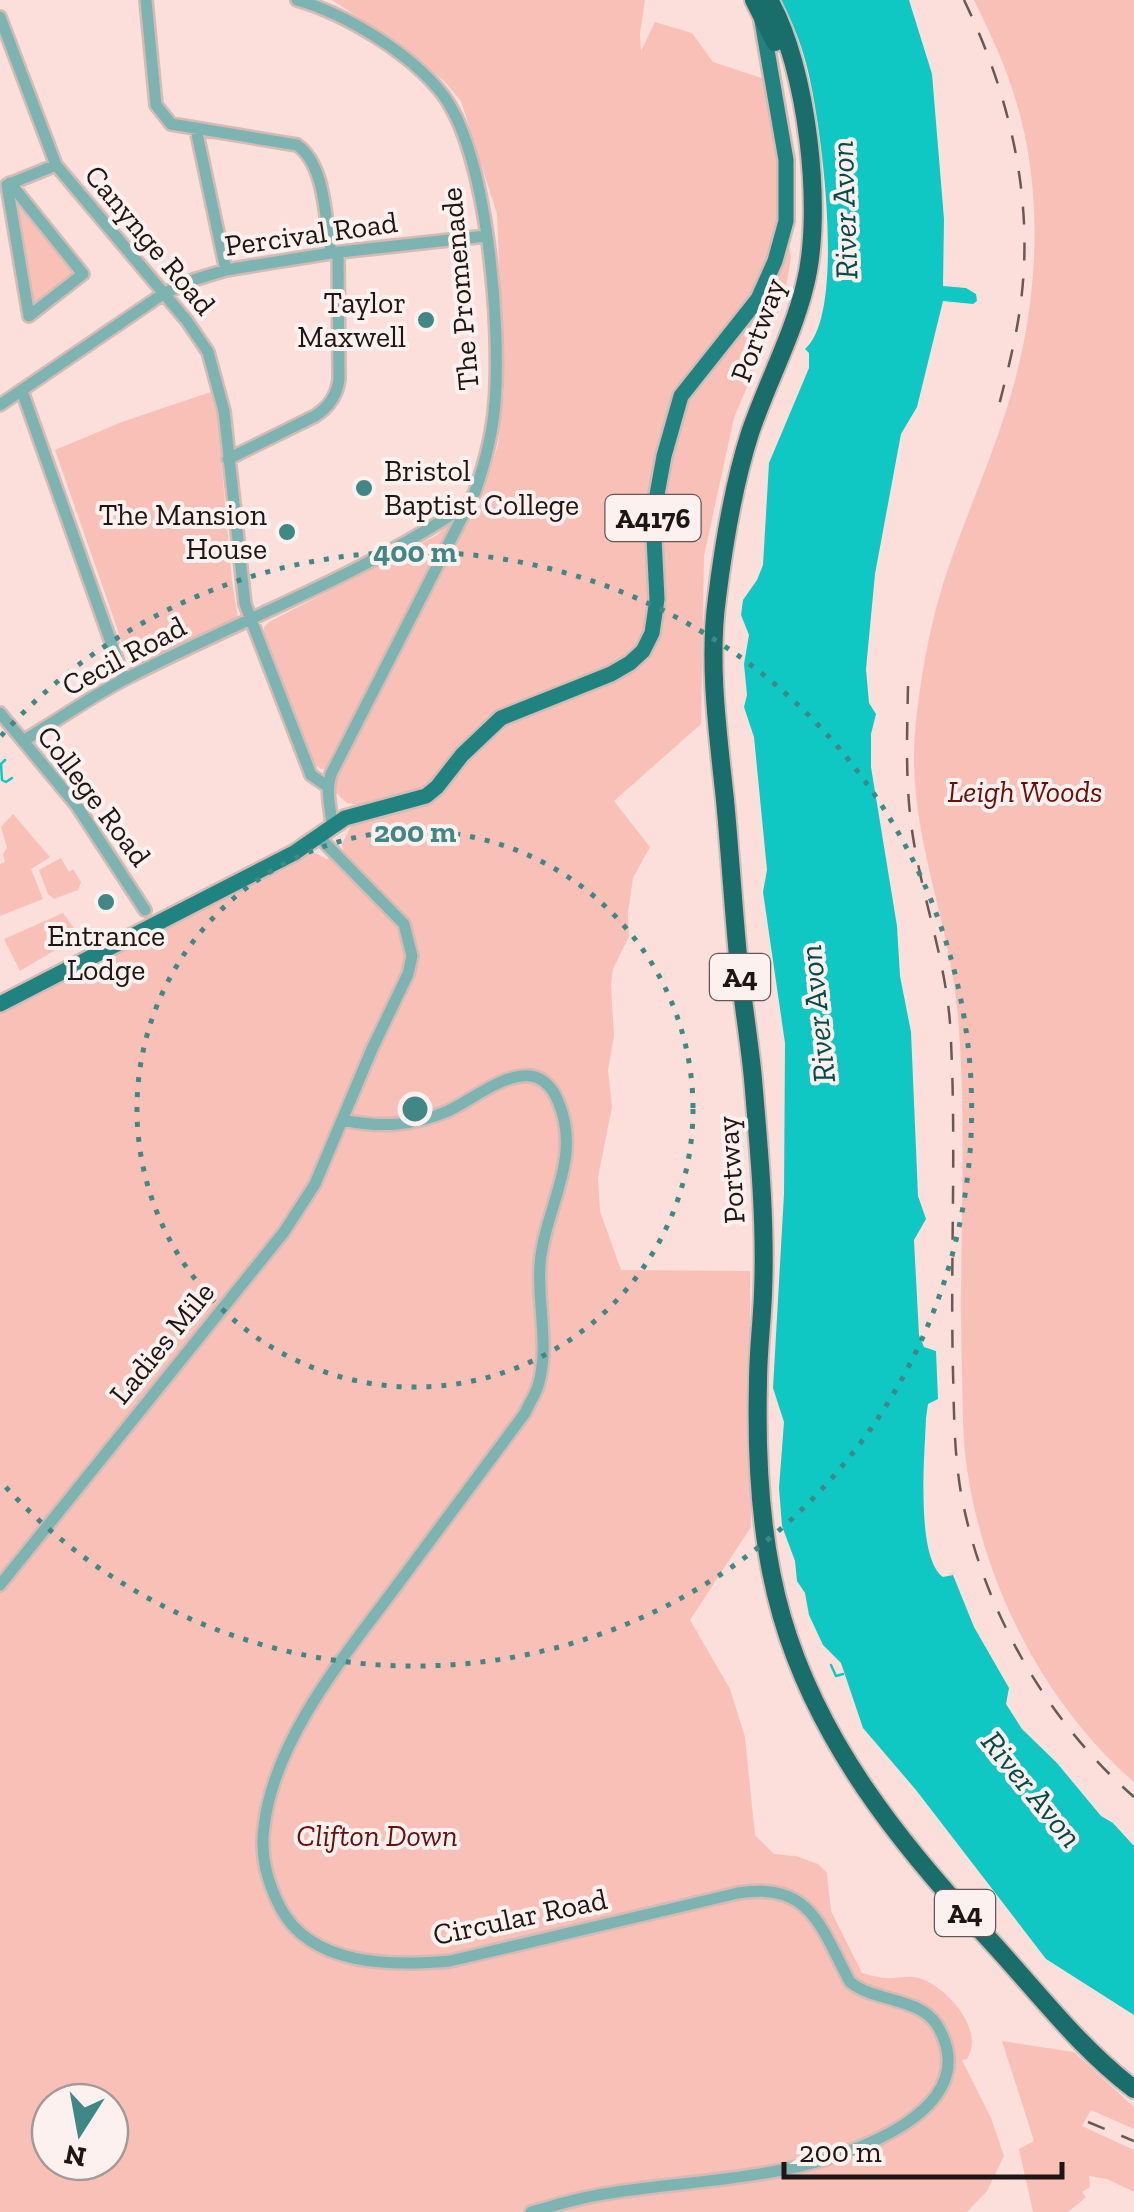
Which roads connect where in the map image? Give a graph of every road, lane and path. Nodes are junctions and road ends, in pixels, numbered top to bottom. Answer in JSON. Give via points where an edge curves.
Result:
{"nodes":[{"id":1,"x":146,"y":0,"type":"edge"},
{"id":2,"x":297,"y":0,"type":"edge"},
{"id":3,"x":762,"y":2,"type":"edge"},
{"id":4,"x":317,"y":3,"type":"edge"},
{"id":5,"x":0,"y":17,"type":"edge"},
{"id":6,"x":772,"y":33,"type":"junction"},
{"id":7,"x":769,"y":68,"type":"junction"},
{"id":8,"x":196,"y":129,"type":"junction"},
{"id":9,"x":806,"y":137,"type":"junction"},
{"id":10,"x":56,"y":165,"type":"junction"},
{"id":11,"x":10,"y":183,"type":"junction"},
{"id":12,"x":486,"y":236,"type":"junction"},
{"id":13,"x":335,"y":252,"type":"junction"},
{"id":14,"x":226,"y":270,"type":"junction"},
{"id":15,"x":163,"y":294,"type":"junction"},
{"id":16,"x":22,"y":391,"type":"junction"},
{"id":17,"x":0,"y":405,"type":"edge"},
{"id":18,"x":228,"y":458,"type":"junction"},
{"id":19,"x":470,"y":502,"type":"junction"},
{"id":20,"x":434,"y":527,"type":"junction"},
{"id":21,"x":455,"y":532,"type":"junction"},
{"id":22,"x":252,"y":620,"type":"junction"},
{"id":23,"x":124,"y":679,"type":"junction"},
{"id":24,"x":0,"y":713,"type":"edge"},
{"id":25,"x":23,"y":741,"type":"junction"},
{"id":26,"x":327,"y":786,"type":"junction"},
{"id":27,"x":332,"y":827,"type":"junction"},
{"id":28,"x":151,"y":921,"type":"junction"},
{"id":29,"x":0,"y":1004,"type":"edge"},
{"id":30,"x":343,"y":1120,"type":"junction"},
{"id":31,"x":0,"y":1585,"type":"edge"},
{"id":32,"x":1134,"y":2089,"type":"edge"},
{"id":33,"x":531,"y":2212,"type":"edge"}],
"edges":[{"from":1,"to":8,"type":"street","via":[[156,104],[166,121]]},
{"from":2,"to":4,"type":"street"},
{"from":3,"to":6,"type":"highway","name":"Portway","number":"A4"},
{"from":3,"to":7,"type":"main road","number":"A4176"},
{"from":3,"to":9,"type":"highway","name":"Portway","number":"A4","via":[[778,16],[800,83]]},
{"from":4,"to":12,"type":"street","name":"The Promenade","via":[[385,44],[444,96],[467,145]]},
{"from":5,"to":10,"type":"street","name":"Canynge Road"},
{"from":6,"to":7,"type":"main road","number":"A4176"},
{"from":6,"to":9,"type":"highway","name":"Portway","number":"A4"},
{"from":7,"to":27,"type":"main road","number":"A4176","via":[[788,180],[783,234],[758,299],[681,396],[653,517],[657,599],[647,644],[611,674],[501,718],[426,796]]},
{"from":8,"to":13,"type":"street","via":[[306,151]]},
{"from":8,"to":14,"type":"street"},
{"from":9,"to":32,"type":"highway","name":"Portway","number":"A4","via":[[812,234],[805,288],[734,491],[714,650],[763,1226],[758,1380],[764,1522],[780,1612],[844,1755],[944,1890]]},
{"from":10,"to":11,"type":"street"},
{"from":10,"to":15,"type":"street","name":"Canynge Road"},
{"from":11,"to":11,"type":"street","via":[[7,184],[29,316],[83,274]]},
{"from":12,"to":13,"type":"street","name":"Percival Road"},
{"from":12,"to":19,"type":"street","name":"The Promenade","via":[[495,404],[485,464]]},
{"from":13,"to":14,"type":"street","name":"Percival Road"},
{"from":13,"to":18,"type":"street","via":[[336,394],[315,416]]},
{"from":14,"to":15,"type":"street","name":"Percival Road"},
{"from":15,"to":16,"type":"street","name":"Percival Road"},
{"from":15,"to":18,"type":"street","name":"Canynge Road","via":[[208,352]]},
{"from":16,"to":17,"type":"street","name":"Percival Road"},
{"from":16,"to":23,"type":"street"},
{"from":18,"to":22,"type":"street","name":"Canynge Road","via":[[241,583]]},
{"from":19,"to":20,"type":"street"},
{"from":19,"to":21,"type":"street","name":"The Promenade"},
{"from":20,"to":21,"type":"street"},
{"from":20,"to":22,"type":"street"},
{"from":21,"to":26,"type":"street","name":"The Promenade"},
{"from":22,"to":23,"type":"street","name":"Cecil Road"},
{"from":22,"to":26,"type":"street","via":[[311,776]]},
{"from":23,"to":25,"type":"street","name":"Cecil Road"},
{"from":24,"to":25,"type":"street","name":"College Road"},
{"from":25,"to":28,"type":"street","name":"College Road","via":[[77,806]]},
{"from":26,"to":27,"type":"street"},
{"from":27,"to":28,"type":"main road","number":"A4176","via":[[294,853]]},
{"from":27,"to":30,"type":"street","name":"Ladies Mile","via":[[404,924],[412,956]]},
{"from":28,"to":29,"type":"main road","number":"A4176","via":[[122,943]]},
{"from":30,"to":31,"type":"street","name":"Ladies Mile","via":[[315,1184],[284,1232]]},
{"from":30,"to":33,"type":"street","name":"Circular Road","via":[[368,1126],[417,1122],[516,1076],[536,1076],[563,1113],[567,1153],[543,1238],[542,1358],[525,1413],[324,1685],[283,1759],[264,1825],[263,1858],[284,1915],[301,1933],[350,1957],[414,1964],[738,1893],[788,1894],[814,1914],[850,1982],[930,2017],[946,2056],[944,2083],[916,2117],[840,2156]]}]}
